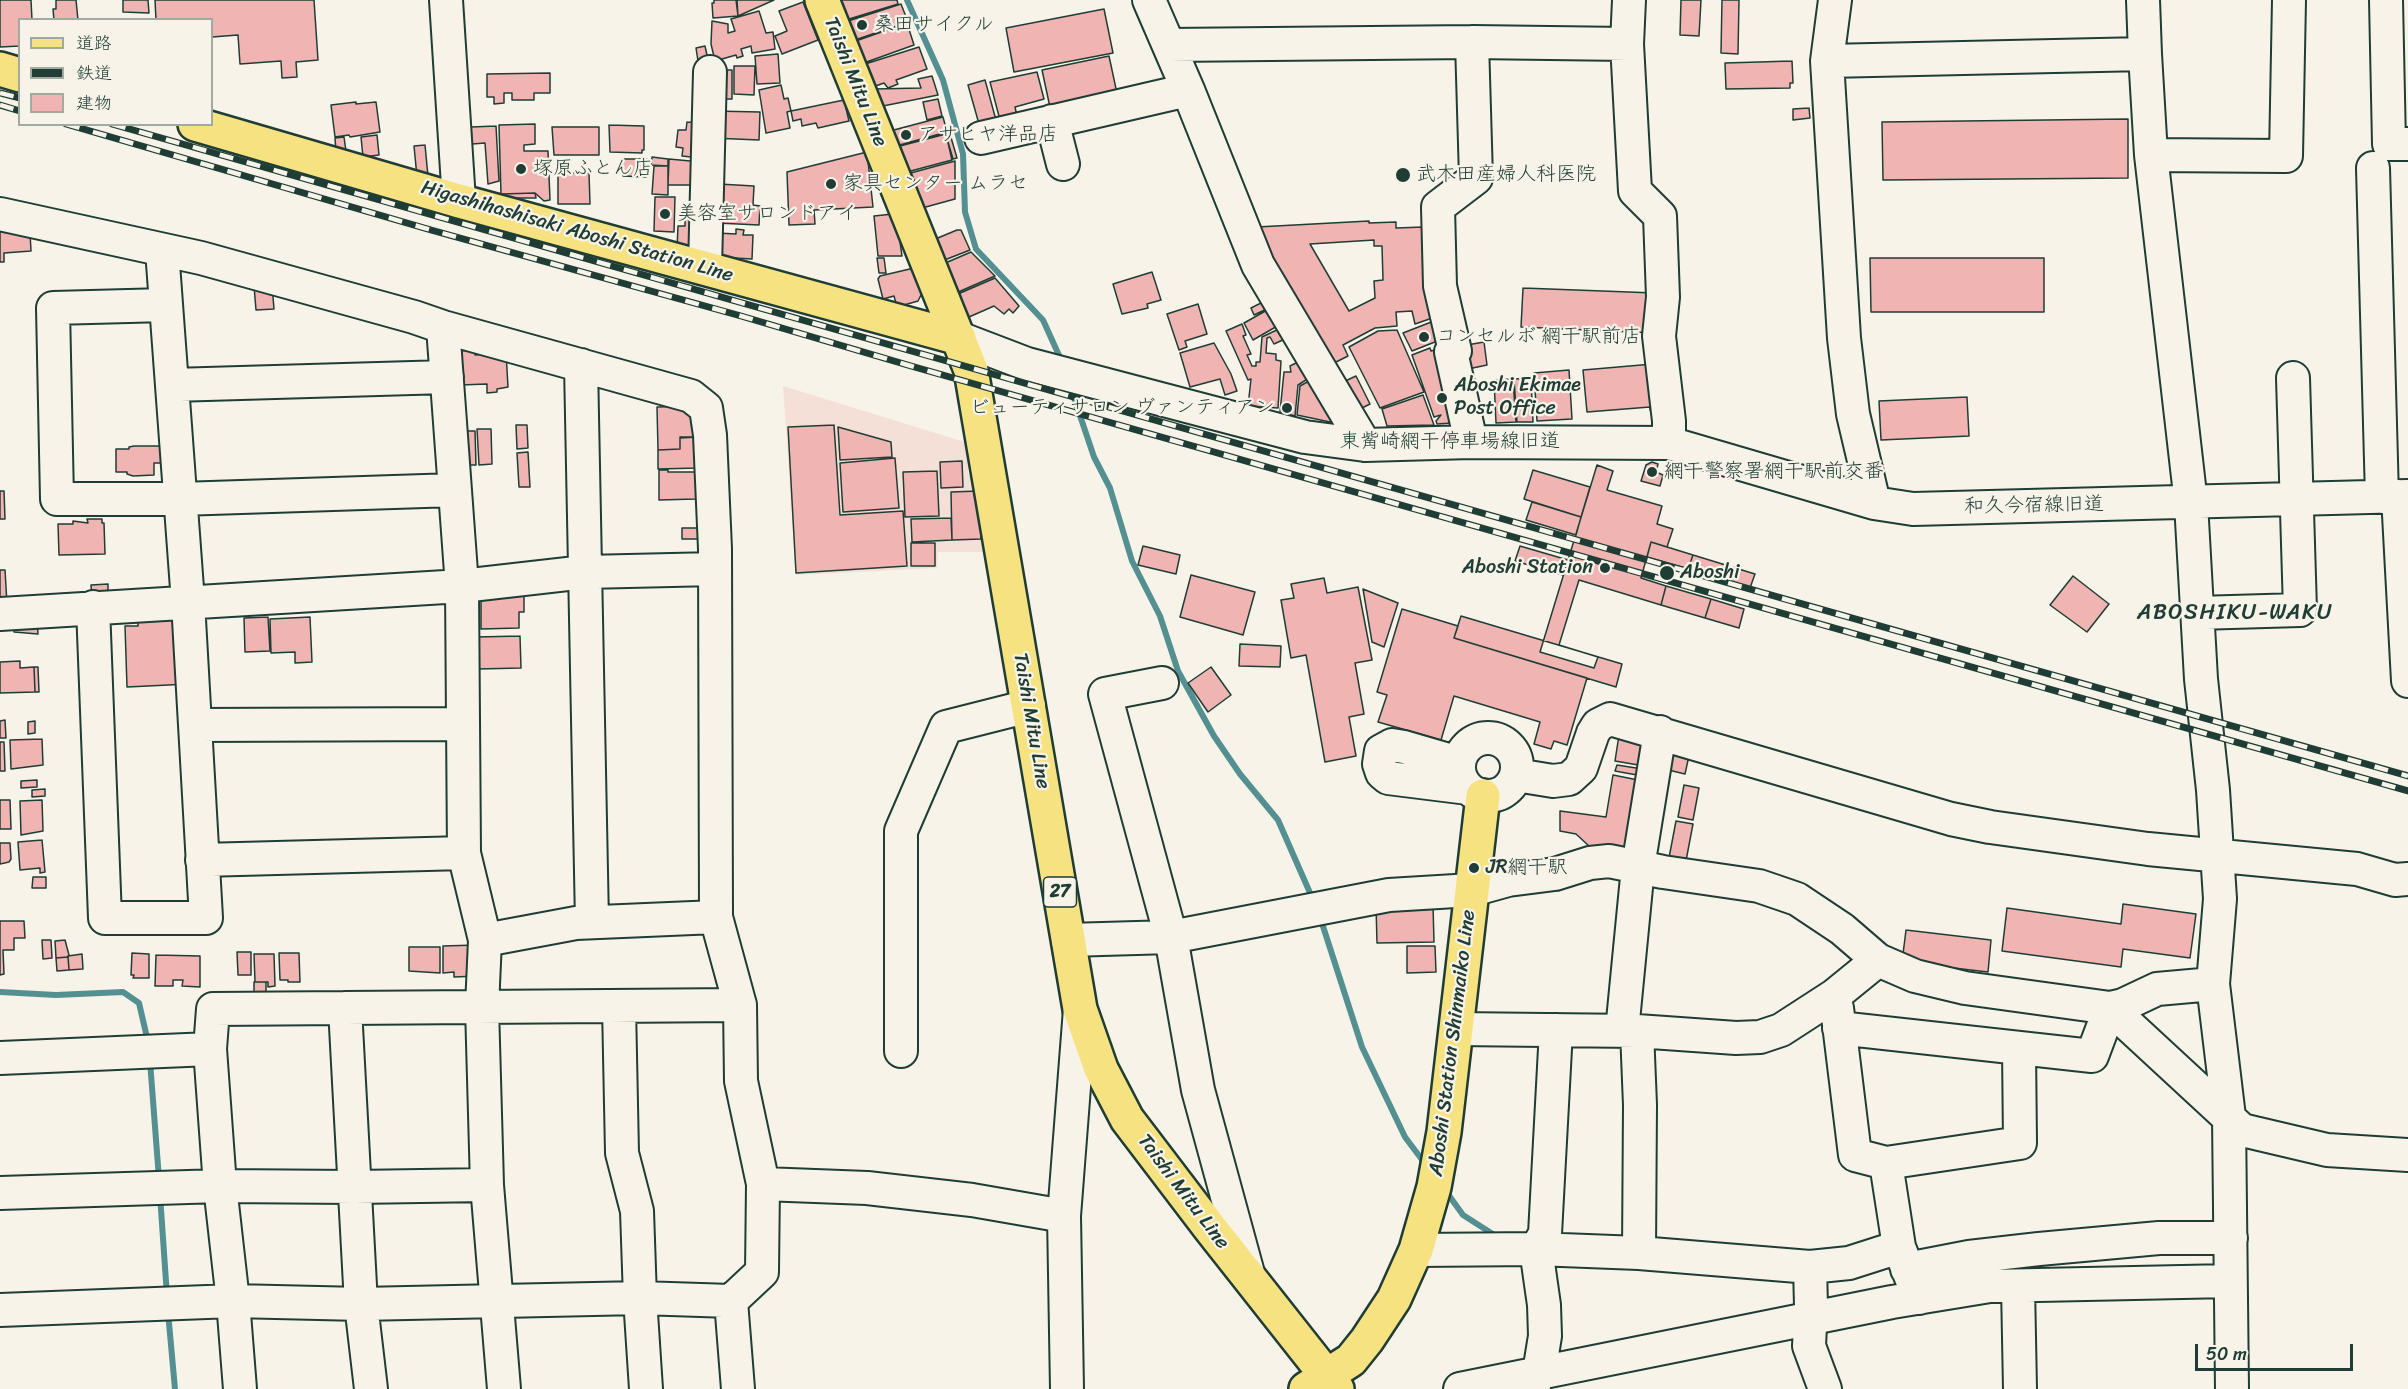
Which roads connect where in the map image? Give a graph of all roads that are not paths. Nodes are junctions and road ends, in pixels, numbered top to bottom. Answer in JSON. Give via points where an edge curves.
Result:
{"nodes":[{"id":1,"x":424,"y":0,"type":"edge"},
{"id":2,"x":446,"y":0,"type":"edge"},
{"id":3,"x":822,"y":0,"type":"edge"},
{"id":4,"x":1149,"y":0,"type":"edge"},
{"id":5,"x":1629,"y":0,"type":"edge"},
{"id":6,"x":1835,"y":0,"type":"edge"},
{"id":7,"x":2143,"y":0,"type":"edge"},
{"id":8,"x":2289,"y":0,"type":"edge"},
{"id":9,"x":2386,"y":0,"type":"edge"},
{"id":10,"x":1472,"y":42,"type":"junction"},
{"id":11,"x":1627,"y":44,"type":"junction"},
{"id":12,"x":1169,"y":45,"type":"junction"},
{"id":13,"x":2145,"y":54,"type":"junction"},
{"id":14,"x":1827,"y":61,"type":"junction"},
{"id":15,"x":0,"y":69,"type":"edge"},
{"id":16,"x":710,"y":72,"type":"dead end"},
{"id":17,"x":18,"y":74,"type":"edge"},
{"id":18,"x":1188,"y":90,"type":"junction"},
{"id":19,"x":1052,"y":121,"type":"junction"},
{"id":20,"x":202,"y":126,"type":"edge"},
{"id":21,"x":981,"y":138,"type":"dead end"},
{"id":22,"x":2408,"y":144,"type":"edge"},
{"id":23,"x":2151,"y":155,"type":"junction"},
{"id":24,"x":1063,"y":164,"type":"dead end"},
{"id":25,"x":2373,"y":168,"type":"dead end"},
{"id":26,"x":448,"y":197,"type":"junction"},
{"id":27,"x":0,"y":214,"type":"edge"},
{"id":28,"x":162,"y":250,"type":"junction"},
{"id":29,"x":705,"y":267,"type":"junction"},
{"id":30,"x":166,"y":304,"type":"junction"},
{"id":31,"x":443,"y":327,"type":"junction"},
{"id":32,"x":959,"y":338,"type":"junction"},
{"id":33,"x":581,"y":365,"type":"junction"},
{"id":34,"x":447,"y":377,"type":"junction"},
{"id":35,"x":2293,"y":378,"type":"dead end"},
{"id":36,"x":172,"y":385,"type":"junction"},
{"id":37,"x":1472,"y":442,"type":"junction"},
{"id":38,"x":1668,"y":443,"type":"junction"},
{"id":39,"x":1365,"y":445,"type":"junction"},
{"id":40,"x":456,"y":490,"type":"junction"},
{"id":41,"x":2396,"y":496,"type":"edge"},
{"id":42,"x":180,"y":499,"type":"junction"},
{"id":43,"x":2296,"y":499,"type":"junction"},
{"id":44,"x":1874,"y":502,"type":"junction"},
{"id":45,"x":2191,"y":503,"type":"junction"},
{"id":46,"x":715,"y":569,"type":"junction"},
{"id":47,"x":585,"y":573,"type":"junction"},
{"id":48,"x":462,"y":586,"type":"junction"},
{"id":49,"x":188,"y":602,"type":"junction"},
{"id":50,"x":93,"y":608,"type":"junction"},
{"id":51,"x":2197,"y":613,"type":"junction"},
{"id":52,"x":0,"y":614,"type":"edge"},
{"id":53,"x":2406,"y":622,"type":"edge"},
{"id":54,"x":2408,"y":681,"type":"edge"},
{"id":55,"x":1162,"y":683,"type":"dead end"},
{"id":56,"x":1029,"y":706,"type":"junction"},
{"id":57,"x":463,"y":724,"type":"junction"},
{"id":58,"x":195,"y":725,"type":"junction"},
{"id":59,"x":1660,"y":732,"type":"junction"},
{"id":60,"x":1516,"y":775,"type":"junction"},
{"id":61,"x":1470,"y":782,"type":"junction"},
{"id":62,"x":464,"y":853,"type":"junction"},
{"id":63,"x":2217,"y":854,"type":"junction"},
{"id":64,"x":202,"y":860,"type":"junction"},
{"id":65,"x":1638,"y":867,"type":"junction"},
{"id":66,"x":2408,"y":879,"type":"edge"},
{"id":67,"x":1472,"y":890,"type":"junction"},
{"id":68,"x":716,"y":917,"type":"junction"},
{"id":69,"x":592,"y":922,"type":"junction"},
{"id":70,"x":1172,"y":937,"type":"junction"},
{"id":71,"x":485,"y":940,"type":"junction"},
{"id":72,"x":1068,"y":940,"type":"junction"},
{"id":73,"x":1878,"y":960,"type":"junction"},
{"id":74,"x":2213,"y":984,"type":"junction"},
{"id":75,"x":1835,"y":995,"type":"junction"},
{"id":76,"x":619,"y":1005,"type":"junction"},
{"id":77,"x":740,"y":1005,"type":"junction"},
{"id":78,"x":482,"y":1006,"type":"junction"},
{"id":79,"x":345,"y":1008,"type":"junction"},
{"id":80,"x":2110,"y":1008,"type":"junction"},
{"id":81,"x":1080,"y":1009,"type":"junction"},
{"id":82,"x":1839,"y":1028,"type":"junction"},
{"id":83,"x":1456,"y":1029,"type":"junction"},
{"id":84,"x":1556,"y":1030,"type":"junction"},
{"id":85,"x":1630,"y":1031,"type":"junction"},
{"id":86,"x":2019,"y":1048,"type":"junction"},
{"id":87,"x":210,"y":1049,"type":"junction"},
{"id":88,"x":901,"y":1051,"type":"dead end"},
{"id":89,"x":0,"y":1058,"type":"edge"},
{"id":90,"x":2229,"y":1118,"type":"junction"},
{"id":91,"x":2408,"y":1155,"type":"edge"},
{"id":92,"x":1886,"y":1162,"type":"junction"},
{"id":93,"x":763,"y":1184,"type":"junction"},
{"id":94,"x":487,"y":1185,"type":"junction"},
{"id":95,"x":219,"y":1186,"type":"junction"},
{"id":96,"x":355,"y":1187,"type":"junction"},
{"id":97,"x":0,"y":1193,"type":"edge"},
{"id":98,"x":1064,"y":1216,"type":"junction"},
{"id":99,"x":2231,"y":1238,"type":"junction"},
{"id":100,"x":1523,"y":1249,"type":"junction"},
{"id":101,"x":1416,"y":1250,"type":"junction"},
{"id":102,"x":1639,"y":1253,"type":"junction"},
{"id":103,"x":1903,"y":1258,"type":"junction"},
{"id":104,"x":1810,"y":1267,"type":"junction"},
{"id":105,"x":1249,"y":1278,"type":"junction"},
{"id":106,"x":2230,"y":1281,"type":"junction"},
{"id":107,"x":2018,"y":1286,"type":"junction"},
{"id":108,"x":640,"y":1298,"type":"junction"},
{"id":109,"x":1919,"y":1298,"type":"junction"},
{"id":110,"x":233,"y":1301,"type":"junction"},
{"id":111,"x":497,"y":1301,"type":"junction"},
{"id":112,"x":731,"y":1301,"type":"junction"},
{"id":113,"x":361,"y":1304,"type":"junction"},
{"id":114,"x":0,"y":1310,"type":"edge"},
{"id":115,"x":1809,"y":1319,"type":"junction"},
{"id":116,"x":1529,"y":1380,"type":"edge"},
{"id":117,"x":1323,"y":1384,"type":"edge"},
{"id":118,"x":240,"y":1389,"type":"edge"},
{"id":119,"x":371,"y":1389,"type":"edge"},
{"id":120,"x":504,"y":1389,"type":"edge"},
{"id":121,"x":646,"y":1389,"type":"edge"},
{"id":122,"x":738,"y":1389,"type":"edge"},
{"id":123,"x":1067,"y":1389,"type":"edge"},
{"id":124,"x":1460,"y":1389,"type":"edge"},
{"id":125,"x":1825,"y":1389,"type":"edge"},
{"id":126,"x":2020,"y":1389,"type":"edge"},
{"id":127,"x":2232,"y":1389,"type":"edge"}],
"edges":[{"from":1,"to":26,"type":"street"},
{"from":2,"to":26,"type":"street"},
{"from":3,"to":32,"type":"main road","name":"Taishi Mitu Line","number":"27"},
{"from":4,"to":12,"type":"street"},
{"from":5,"to":11,"type":"street"},
{"from":6,"to":14,"type":"street"},
{"from":7,"to":13,"type":"street"},
{"from":8,"to":23,"type":"street","via":[[2286,156]]},
{"from":9,"to":22,"type":"street","via":[[2389,144]]},
{"from":10,"to":11,"type":"street"},
{"from":10,"to":12,"type":"street"},
{"from":10,"to":37,"type":"street","via":[[1476,178],[1438,207],[1440,286]]},
{"from":11,"to":38,"type":"street","via":[[1635,191],[1660,216],[1663,297],[1659,336]]},
{"from":12,"to":18,"type":"street"},
{"from":13,"to":14,"type":"street"},
{"from":13,"to":23,"type":"street"},
{"from":14,"to":44,"type":"street","via":[[1844,338],[1853,414]]},
{"from":15,"to":17,"type":"main road"},
{"from":16,"to":29,"type":"street"},
{"from":18,"to":19,"type":"street"},
{"from":18,"to":39,"type":"street","via":[[1258,265]]},
{"from":19,"to":21,"type":"street"},
{"from":19,"to":24,"type":"street"},
{"from":20,"to":26,"type":"main road","name":"Higashihashisaki Aboshi Station Line"},
{"from":23,"to":45,"type":"street"},
{"from":25,"to":41,"type":"street"},
{"from":26,"to":29,"type":"main road","name":"Higashihashisaki Aboshi Station Line"},
{"from":27,"to":28,"type":"street"},
{"from":28,"to":30,"type":"street"},
{"from":28,"to":31,"type":"street"},
{"from":29,"to":32,"type":"main road","name":"Higashihashisaki Aboshi Station Line"},
{"from":30,"to":36,"type":"street"},
{"from":30,"to":42,"type":"street","via":[[53,308],[57,499]]},
{"from":31,"to":33,"type":"street"},
{"from":31,"to":34,"type":"street"},
{"from":32,"to":39,"type":"street","name":"東觜崎網干停車場線旧道","via":[[1027,364],[1305,438]]},
{"from":32,"to":56,"type":"main road","name":"Taishi Mitu Line","number":"27","via":[[974,384]]},
{"from":33,"to":46,"type":"street","via":[[692,396],[706,408]]},
{"from":33,"to":47,"type":"street"},
{"from":34,"to":36,"type":"street"},
{"from":34,"to":40,"type":"street"},
{"from":35,"to":43,"type":"street"},
{"from":36,"to":42,"type":"street"},
{"from":37,"to":38,"type":"street","name":"東觜崎網干停車場線旧道"},
{"from":37,"to":39,"type":"street","name":"東觜崎網干停車場線旧道"},
{"from":38,"to":44,"type":"street","name":"和久今宿線旧道"},
{"from":40,"to":42,"type":"street"},
{"from":40,"to":48,"type":"street"},
{"from":41,"to":43,"type":"street","name":"和久今宿線旧道"},
{"from":41,"to":53,"type":"street"},
{"from":42,"to":49,"type":"street"},
{"from":43,"to":45,"type":"street","name":"和久今宿線旧道"},
{"from":43,"to":51,"type":"street","via":[[2300,610]]},
{"from":44,"to":45,"type":"street","name":"和久今宿線旧道","via":[[1913,509]]},
{"from":45,"to":51,"type":"street"},
{"from":46,"to":47,"type":"street"},
{"from":46,"to":68,"type":"street"},
{"from":47,"to":48,"type":"street"},
{"from":47,"to":69,"type":"street"},
{"from":48,"to":49,"type":"street"},
{"from":48,"to":57,"type":"street"},
{"from":49,"to":50,"type":"street"},
{"from":49,"to":58,"type":"street"},
{"from":50,"to":52,"type":"street"},
{"from":50,"to":64,"type":"street","via":[[105,918],[206,918]]},
{"from":51,"to":63,"type":"street"},
{"from":53,"to":54,"type":"street"},
{"from":55,"to":70,"type":"street","via":[[1105,694]]},
{"from":56,"to":72,"type":"main road","name":"Taishi Mitu Line","number":"27"},
{"from":56,"to":88,"type":"street","via":[[946,728],[901,831]]},
{"from":57,"to":58,"type":"street"},
{"from":57,"to":62,"type":"street"},
{"from":58,"to":64,"type":"street"},
{"from":59,"to":60,"type":"street","via":[[1610,719],[1598,725],[1581,768],[1569,779],[1553,781]]},
{"from":59,"to":63,"type":"street","via":[[1951,819],[2148,849]]},
{"from":59,"to":65,"type":"street"},
{"from":60,"to":61,"type":"street","via":[[1499,794]]},
{"from":60,"to":61,"type":"street","via":[[1515,756],[1503,741],[1474,740],[1461,754]]},
{"from":61,"to":67,"type":"main road","name":"Aboshi Station Shinmaiko Line"},
{"from":62,"to":64,"type":"street"},
{"from":62,"to":71,"type":"street"},
{"from":63,"to":66,"type":"street","via":[[2357,869],[2395,880]]},
{"from":63,"to":74,"type":"street","via":[[2220,899]]},
{"from":65,"to":67,"type":"street","via":[[1609,861],[1590,863]]},
{"from":65,"to":73,"type":"street","via":[[1759,886],[1797,899],[1842,928]]},
{"from":65,"to":85,"type":"street"},
{"from":67,"to":70,"type":"street","via":[[1389,895]]},
{"from":67,"to":83,"type":"main road","name":"Aboshi Station Shinmaiko Line"},
{"from":68,"to":69,"type":"street"},
{"from":68,"to":77,"type":"street"},
{"from":69,"to":71,"type":"street"},
{"from":70,"to":72,"type":"street"},
{"from":70,"to":105,"type":"street","via":[[1198,1090]]},
{"from":71,"to":78,"type":"street"},
{"from":72,"to":81,"type":"main road","name":"Taishi Mitu Line","number":"27"},
{"from":73,"to":75,"type":"street"},
{"from":73,"to":80,"type":"street","via":[[1916,976],[1965,988]]},
{"from":74,"to":80,"type":"street","via":[[2157,989]]},
{"from":74,"to":90,"type":"street"},
{"from":75,"to":82,"type":"street"},
{"from":75,"to":85,"type":"street","via":[[1781,1030],[1760,1037]]},
{"from":76,"to":77,"type":"street"},
{"from":76,"to":78,"type":"street"},
{"from":76,"to":108,"type":"street","via":[[622,1154],[637,1211]]},
{"from":77,"to":93,"type":"street","via":[[741,1081]]},
{"from":78,"to":79,"type":"street"},
{"from":78,"to":94,"type":"street"},
{"from":79,"to":87,"type":"street","via":[[213,1009]]},
{"from":79,"to":96,"type":"street"},
{"from":80,"to":86,"type":"street","via":[[2092,1056]]},
{"from":80,"to":90,"type":"street"},
{"from":81,"to":98,"type":"street"},
{"from":81,"to":105,"type":"main road","name":"Taishi Mitu Line","number":"27","via":[[1101,1069],[1127,1119]]},
{"from":82,"to":86,"type":"street"},
{"from":82,"to":92,"type":"street","via":[[1855,1155]]},
{"from":83,"to":84,"type":"street"},
{"from":83,"to":101,"type":"main road","name":"Aboshi Station Shinmaiko Line","via":[[1434,1187]]},
{"from":84,"to":85,"type":"street"},
{"from":84,"to":100,"type":"street","via":[[1545,1234]]},
{"from":85,"to":102,"type":"street","via":[[1640,1105]]},
{"from":86,"to":92,"type":"street","via":[[2020,1143]]},
{"from":87,"to":89,"type":"street"},
{"from":87,"to":95,"type":"street"},
{"from":90,"to":91,"type":"street","via":[[2242,1130],[2327,1150]]},
{"from":90,"to":99,"type":"street"},
{"from":92,"to":103,"type":"street"},
{"from":93,"to":98,"type":"street","via":[[867,1188]]},
{"from":93,"to":112,"type":"street","via":[[762,1272]]},
{"from":94,"to":96,"type":"street"},
{"from":94,"to":111,"type":"street"},
{"from":95,"to":96,"type":"street"},
{"from":95,"to":97,"type":"street"},
{"from":95,"to":110,"type":"street"},
{"from":96,"to":113,"type":"street"},
{"from":98,"to":123,"type":"street"},
{"from":99,"to":103,"type":"street","via":[[2159,1238],[1969,1257]]},
{"from":99,"to":106,"type":"street"},
{"from":100,"to":101,"type":"street"},
{"from":100,"to":102,"type":"street"},
{"from":100,"to":116,"type":"street","via":[[1544,1305],[1545,1336]]},
{"from":101,"to":117,"type":"main road","name":"Aboshi Station Shinmaiko Line","via":[[1394,1299],[1367,1340]]},
{"from":102,"to":104,"type":"street"},
{"from":103,"to":104,"type":"street"},
{"from":103,"to":109,"type":"street"},
{"from":104,"to":115,"type":"street"},
{"from":105,"to":117,"type":"main road","name":"Taishi Mitu Line","number":"27"},
{"from":106,"to":107,"type":"street"},
{"from":106,"to":127,"type":"street"},
{"from":107,"to":109,"type":"street","via":[[1990,1286]]},
{"from":107,"to":126,"type":"street"},
{"from":108,"to":111,"type":"street"},
{"from":108,"to":112,"type":"street"},
{"from":108,"to":121,"type":"street"},
{"from":109,"to":115,"type":"street"},
{"from":110,"to":113,"type":"street"},
{"from":110,"to":114,"type":"street"},
{"from":110,"to":118,"type":"street"},
{"from":111,"to":113,"type":"street"},
{"from":111,"to":120,"type":"street"},
{"from":112,"to":122,"type":"street"},
{"from":113,"to":119,"type":"street"},
{"from":115,"to":116,"type":"street"},
{"from":115,"to":125,"type":"street","via":[[1809,1346]]},
{"from":116,"to":124,"type":"street"}]}
